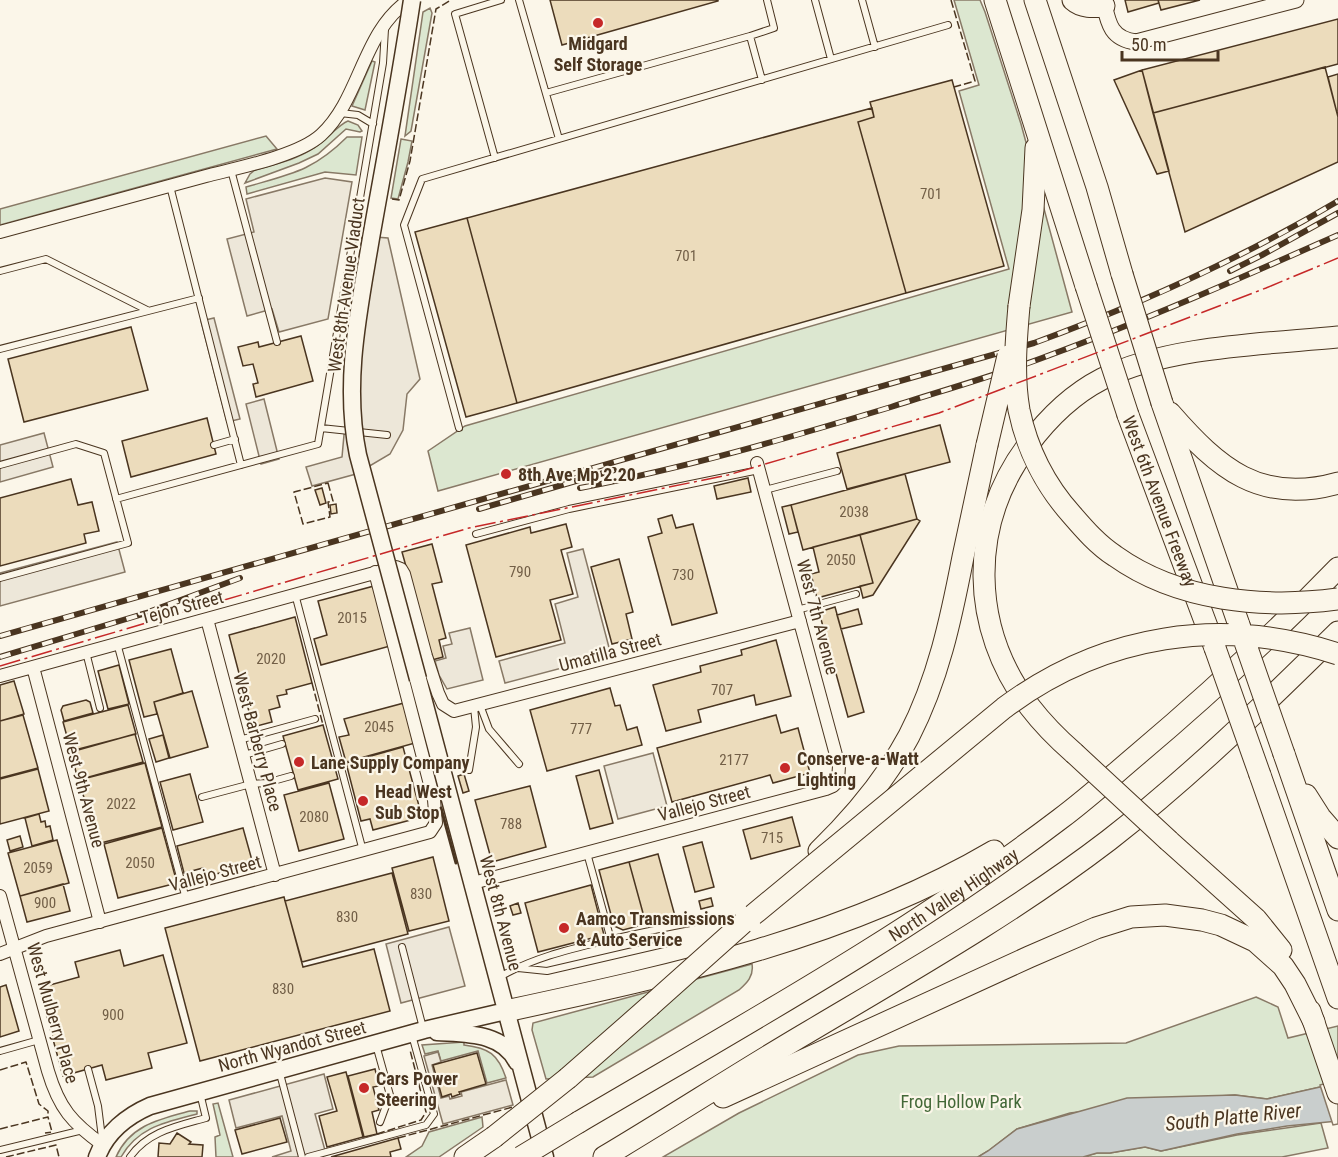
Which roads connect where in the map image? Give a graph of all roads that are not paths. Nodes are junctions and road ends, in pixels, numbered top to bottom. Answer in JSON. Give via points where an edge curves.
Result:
{"nodes":[{"id":1,"x":392,"y":0,"type":"edge"},
{"id":2,"x":410,"y":0,"type":"edge"},
{"id":3,"x":501,"y":0,"type":"edge"},
{"id":4,"x":519,"y":0,"type":"edge"},
{"id":5,"x":767,"y":0,"type":"edge"},
{"id":6,"x":815,"y":0,"type":"edge"},
{"id":7,"x":862,"y":0,"type":"edge"},
{"id":8,"x":993,"y":0,"type":"edge"},
{"id":9,"x":1073,"y":0,"type":"edge"},
{"id":10,"x":1296,"y":0,"type":"edge"},
{"id":11,"x":1036,"y":2,"type":"edge"},
{"id":12,"x":1103,"y":3,"type":"edge"},
{"id":13,"x":385,"y":23,"type":"junction"},
{"id":14,"x":948,"y":25,"type":"dead end"},
{"id":15,"x":750,"y":36,"type":"junction"},
{"id":16,"x":875,"y":46,"type":"junction"},
{"id":17,"x":831,"y":59,"type":"junction"},
{"id":18,"x":762,"y":80,"type":"junction"},
{"id":19,"x":546,"y":93,"type":"junction"},
{"id":20,"x":339,"y":113,"type":"junction"},
{"id":21,"x":373,"y":124,"type":"junction"},
{"id":22,"x":1036,"y":132,"type":"junction"},
{"id":23,"x":559,"y":139,"type":"junction"},
{"id":24,"x":495,"y":158,"type":"junction"},
{"id":25,"x":231,"y":169,"type":"junction"},
{"id":26,"x":170,"y":186,"type":"junction"},
{"id":27,"x":0,"y":232,"type":"edge"},
{"id":28,"x":0,"y":271,"type":"edge"},
{"id":29,"x":199,"y":298,"type":"junction"},
{"id":30,"x":1018,"y":306,"type":"junction"},
{"id":31,"x":148,"y":311,"type":"junction"},
{"id":32,"x":1338,"y":337,"type":"edge"},
{"id":33,"x":277,"y":342,"type":"dead end"},
{"id":34,"x":0,"y":349,"type":"edge"},
{"id":35,"x":1162,"y":403,"type":"junction"},
{"id":36,"x":321,"y":428,"type":"junction"},
{"id":37,"x":459,"y":428,"type":"dead end"},
{"id":38,"x":387,"y":435,"type":"dead end"},
{"id":39,"x":235,"y":439,"type":"junction"},
{"id":40,"x":214,"y":445,"type":"dead end"},
{"id":41,"x":0,"y":465,"type":"edge"},
{"id":42,"x":241,"y":465,"type":"junction"},
{"id":43,"x":758,"y":466,"type":"joint"},
{"id":44,"x":837,"y":471,"type":"dead end"},
{"id":45,"x":1338,"y":483,"type":"edge"},
{"id":46,"x":765,"y":490,"type":"junction"},
{"id":47,"x":116,"y":499,"type":"junction"},
{"id":48,"x":476,"y":534,"type":"dead end"},
{"id":49,"x":1338,"y":568,"type":"edge"},
{"id":50,"x":375,"y":572,"type":"junction"},
{"id":51,"x":0,"y":578,"type":"edge"},
{"id":52,"x":295,"y":594,"type":"junction"},
{"id":53,"x":856,"y":594,"type":"dead end"},
{"id":54,"x":1338,"y":599,"type":"edge"},
{"id":55,"x":799,"y":615,"type":"junction"},
{"id":56,"x":207,"y":619,"type":"junction"},
{"id":57,"x":1338,"y":632,"type":"edge"},
{"id":58,"x":117,"y":643,"type":"junction"},
{"id":59,"x":86,"y":652,"type":"junction"},
{"id":60,"x":1338,"y":652,"type":"edge"},
{"id":61,"x":1303,"y":666,"type":"junction"},
{"id":62,"x":33,"y":667,"type":"junction"},
{"id":63,"x":0,"y":676,"type":"edge"},
{"id":64,"x":418,"y":679,"type":"joint"},
{"id":65,"x":438,"y":693,"type":"joint"},
{"id":66,"x":477,"y":706,"type":"junction"},
{"id":67,"x":100,"y":708,"type":"dead end"},
{"id":68,"x":315,"y":719,"type":"dead end"},
{"id":69,"x":239,"y":740,"type":"junction"},
{"id":70,"x":282,"y":744,"type":"dead end"},
{"id":71,"x":1284,"y":754,"type":"junction"},
{"id":72,"x":243,"y":755,"type":"junction"},
{"id":73,"x":519,"y":764,"type":"dead end"},
{"id":74,"x":469,"y":770,"type":"dead end"},
{"id":75,"x":291,"y":776,"type":"dead end"},
{"id":76,"x":838,"y":781,"type":"joint"},
{"id":77,"x":251,"y":784,"type":"junction"},
{"id":78,"x":1093,"y":793,"type":"junction"},
{"id":79,"x":202,"y":797,"type":"dead end"},
{"id":80,"x":1338,"y":838,"type":"edge"},
{"id":81,"x":363,"y":851,"type":"junction"},
{"id":82,"x":587,"y":853,"type":"junction"},
{"id":83,"x":275,"y":875,"type":"junction"},
{"id":84,"x":473,"y":884,"type":"junction"},
{"id":85,"x":0,"y":896,"type":"edge"},
{"id":86,"x":186,"y":899,"type":"junction"},
{"id":87,"x":1338,"y":910,"type":"edge"},
{"id":88,"x":753,"y":915,"type":"junction"},
{"id":89,"x":713,"y":919,"type":"dead end"},
{"id":90,"x":100,"y":922,"type":"junction"},
{"id":91,"x":611,"y":939,"type":"junction"},
{"id":92,"x":672,"y":942,"type":"dead end"},
{"id":93,"x":402,"y":947,"type":"dead end"},
{"id":94,"x":14,"y":949,"type":"junction"},
{"id":95,"x":0,"y":954,"type":"edge"},
{"id":96,"x":518,"y":968,"type":"junction"},
{"id":97,"x":498,"y":979,"type":"junction"},
{"id":98,"x":1338,"y":998,"type":"edge"},
{"id":99,"x":507,"y":1011,"type":"junction"},
{"id":100,"x":1314,"y":1022,"type":"junction"},
{"id":101,"x":418,"y":1032,"type":"junction"},
{"id":102,"x":39,"y":1040,"type":"junction"},
{"id":103,"x":376,"y":1043,"type":"junction"},
{"id":104,"x":0,"y":1051,"type":"edge"},
{"id":105,"x":88,"y":1069,"type":"dead end"},
{"id":106,"x":279,"y":1070,"type":"junction"},
{"id":107,"x":523,"y":1073,"type":"junction"},
{"id":108,"x":199,"y":1091,"type":"junction"},
{"id":109,"x":1338,"y":1093,"type":"edge"},
{"id":110,"x":380,"y":1122,"type":"dead end"},
{"id":111,"x":83,"y":1130,"type":"junction"},
{"id":112,"x":644,"y":1134,"type":"junction"},
{"id":113,"x":0,"y":1150,"type":"edge"},
{"id":114,"x":100,"y":1151,"type":"edge"},
{"id":115,"x":130,"y":1157,"type":"edge"},
{"id":116,"x":302,"y":1157,"type":"edge"},
{"id":117,"x":308,"y":1157,"type":"edge"},
{"id":118,"x":465,"y":1157,"type":"edge"},
{"id":119,"x":521,"y":1157,"type":"edge"},
{"id":120,"x":545,"y":1157,"type":"edge"},
{"id":121,"x":604,"y":1157,"type":"edge"}],
"edges":[{"from":1,"to":13,"type":"street"},
{"from":2,"to":13,"type":"street"},
{"from":2,"to":64,"type":"main road","name":"West 8th Avenue Viaduct","bridge":true,"via":[[357,324],[351,391],[358,455]]},
{"from":3,"to":24,"type":"lane","via":[[455,14]]},
{"from":4,"to":19,"type":"lane"},
{"from":5,"to":15,"type":"lane","via":[[774,28]]},
{"from":6,"to":17,"type":"lane"},
{"from":7,"to":16,"type":"lane"},
{"from":8,"to":22,"type":"highway","name":"West 6th Avenue Freeway"},
{"from":9,"to":12,"type":"highway","via":[[1089,7]]},
{"from":10,"to":12,"type":"street","via":[[1136,42],[1121,38],[1112,28]]},
{"from":11,"to":35,"type":"highway","name":"West 6th Avenue Freeway","bridge":true},
{"from":13,"to":20,"type":"street"},
{"from":13,"to":21,"type":"lane"},
{"from":14,"to":16,"type":"lane"},
{"from":15,"to":18,"type":"lane"},
{"from":15,"to":19,"type":"lane"},
{"from":16,"to":17,"type":"lane"},
{"from":17,"to":18,"type":"lane"},
{"from":18,"to":23,"type":"lane"},
{"from":19,"to":23,"type":"lane"},
{"from":20,"to":21,"type":"lane","via":[[358,115]]},
{"from":20,"to":25,"type":"street","via":[[307,145]]},
{"from":21,"to":36,"type":"lane"},
{"from":22,"to":30,"type":"highway","via":[[1035,194]]},
{"from":22,"to":98,"type":"highway","name":"West 6th Avenue Freeway","bridge":true,"via":[[1128,416],[1215,648]]},
{"from":23,"to":24,"type":"lane"},
{"from":24,"to":37,"type":"lane","via":[[422,179],[404,225]]},
{"from":25,"to":26,"type":"street"},
{"from":25,"to":33,"type":"lane"},
{"from":26,"to":27,"type":"street"},
{"from":26,"to":29,"type":"lane"},
{"from":28,"to":31,"type":"lane","via":[[46,259]]},
{"from":29,"to":31,"type":"lane"},
{"from":29,"to":39,"type":"lane"},
{"from":30,"to":54,"type":"highway","bridge":true,"via":[[1016,374],[1024,429],[1050,485],[1092,537],[1136,569],[1193,591],[1260,603]]},
{"from":30,"to":88,"type":"highway","bridge":true,"via":[[946,639],[922,707],[895,760],[862,805]]},
{"from":31,"to":34,"type":"lane"},
{"from":32,"to":100,"type":"highway","bridge":true,"via":[[1197,352],[1132,366],[1075,395],[1048,419],[1004,485],[989,527],[983,568],[985,598],[996,642],[1015,685],[1037,716],[1256,920],[1294,974]]},
{"from":35,"to":45,"type":"highway","via":[[1209,455],[1248,479],[1291,489]]},
{"from":35,"to":71,"type":"highway","name":"West 6th Avenue Freeway","bridge":true},
{"from":36,"to":38,"type":"lane"},
{"from":36,"to":42,"type":"lane","via":[[318,444]]},
{"from":39,"to":40,"type":"lane"},
{"from":39,"to":42,"type":"lane"},
{"from":41,"to":47,"type":"lane","via":[[76,444],[104,453]]},
{"from":42,"to":47,"type":"lane"},
{"from":43,"to":46,"type":"street","name":"West 7th Avenue"},
{"from":43,"to":48,"type":"lane"},
{"from":44,"to":46,"type":"lane"},
{"from":46,"to":55,"type":"street","name":"West 7th Avenue"},
{"from":47,"to":51,"type":"lane","via":[[128,543]]},
{"from":49,"to":78,"type":"highway","name":"North Valley Highway","via":[[1237,668]]},
{"from":50,"to":52,"type":"street","name":"Tejon Street"},
{"from":50,"to":65,"type":"street","name":"Tejon Street","via":[[396,567],[404,574]]},
{"from":50,"to":81,"type":"street","name":"Vallejo Street","via":[[434,800],[436,822],[422,836]]},
{"from":52,"to":56,"type":"street","name":"Tejon Street"},
{"from":52,"to":81,"type":"lane"},
{"from":53,"to":55,"type":"lane"},
{"from":55,"to":66,"type":"street","name":"Umatilla Street"},
{"from":55,"to":76,"type":"street","name":"West 7th Avenue","via":[[839,766]]},
{"from":56,"to":58,"type":"street","name":"Tejon Street"},
{"from":56,"to":69,"type":"street","name":"West Barberry Place"},
{"from":57,"to":61,"type":"highway"},
{"from":58,"to":59,"type":"street","name":"Tejon Street"},
{"from":58,"to":86,"type":"lane"},
{"from":59,"to":62,"type":"street","name":"Tejon Street"},
{"from":59,"to":67,"type":"lane"},
{"from":60,"to":61,"type":"highway"},
{"from":60,"to":88,"type":"highway","bridge":true,"via":[[1273,638],[1204,634],[1136,645],[1072,666],[1004,708]]},
{"from":61,"to":112,"type":"highway","via":[[1184,777],[1074,865],[909,973]]},
{"from":62,"to":63,"type":"street","name":"Tejon Street"},
{"from":62,"to":90,"type":"street","name":"West 9th Avenue"},
{"from":64,"to":84,"type":"main road","name":"West 8th Avenue"},
{"from":65,"to":66,"type":"street","name":"Umatilla Street","via":[[449,710]]},
{"from":66,"to":73,"type":"lane","via":[[489,729]]},
{"from":66,"to":74,"type":"lane"},
{"from":68,"to":69,"type":"lane"},
{"from":69,"to":72,"type":"street","name":"West Barberry Place"},
{"from":70,"to":72,"type":"lane"},
{"from":71,"to":80,"type":"highway","via":[[1308,799]]},
{"from":71,"to":87,"type":"highway","name":"West 6th Avenue Freeway"},
{"from":72,"to":77,"type":"street","name":"West Barberry Place"},
{"from":75,"to":77,"type":"lane"},
{"from":76,"to":82,"type":"street","name":"Vallejo Street","via":[[826,789]]},
{"from":77,"to":79,"type":"lane"},
{"from":77,"to":83,"type":"street","name":"West Barberry Place"},
{"from":78,"to":99,"type":"highway","via":[[974,863],[829,927],[639,982]]},
{"from":78,"to":119,"type":"highway","name":"North Valley Highway","bridge":true,"via":[[1035,838],[903,928]]},
{"from":81,"to":83,"type":"street","name":"Vallejo Street"},
{"from":82,"to":84,"type":"street","name":"Vallejo Street"},
{"from":82,"to":91,"type":"lane"},
{"from":83,"to":86,"type":"street","name":"Vallejo Street"},
{"from":84,"to":97,"type":"main road","name":"West 8th Avenue"},
{"from":85,"to":94,"type":"street","name":"West Mulberry Place"},
{"from":86,"to":90,"type":"street","name":"Vallejo Street"},
{"from":88,"to":118,"type":"highway","bridge":true,"via":[[567,1078]]},
{"from":89,"to":91,"type":"lane"},
{"from":90,"to":94,"type":"street","name":"Vallejo Street"},
{"from":91,"to":96,"type":"lane","via":[[568,949]]},
{"from":92,"to":96,"type":"lane","via":[[547,971]]},
{"from":93,"to":101,"type":"lane"},
{"from":94,"to":95,"type":"street","name":"Vallejo Street"},
{"from":94,"to":102,"type":"street","name":"West Mulberry Place"},
{"from":96,"to":97,"type":"lane"},
{"from":97,"to":99,"type":"main road","name":"West 8th Avenue"},
{"from":99,"to":101,"type":"main road","name":"North Wyandot Street"},
{"from":99,"to":107,"type":"main road","name":"West 8th Avenue"},
{"from":100,"to":109,"type":"highway"},
{"from":100,"to":112,"type":"highway","via":[[1283,966],[1255,941],[1202,920],[1165,915],[1131,917],[1096,928],[996,972]]},
{"from":101,"to":103,"type":"main road","name":"North Wyandot Street"},
{"from":101,"to":107,"type":"main road","via":[[492,1039],[508,1049]]},
{"from":101,"to":117,"type":"lane","via":[[434,1114],[426,1125]]},
{"from":102,"to":104,"type":"lane"},
{"from":102,"to":111,"type":"street","name":"West Mulberry Place","via":[[60,1104]]},
{"from":103,"to":106,"type":"main road","name":"North Wyandot Street"},
{"from":103,"to":110,"type":"lane","via":[[390,1095]]},
{"from":105,"to":114,"type":"lane","via":[[98,1106]]},
{"from":106,"to":108,"type":"main road","name":"North Wyandot Street"},
{"from":106,"to":116,"type":"lane"},
{"from":107,"to":120,"type":"main road","name":"West 8th Avenue"},
{"from":108,"to":114,"type":"main road","name":"North Wyandot Street","via":[[143,1109],[120,1125]]},
{"from":108,"to":115,"type":"lane","via":[[206,1118],[155,1134]]},
{"from":111,"to":113,"type":"lane"},
{"from":111,"to":114,"type":"street","name":"West Mulberry Place"},
{"from":112,"to":121,"type":"highway"}]}
